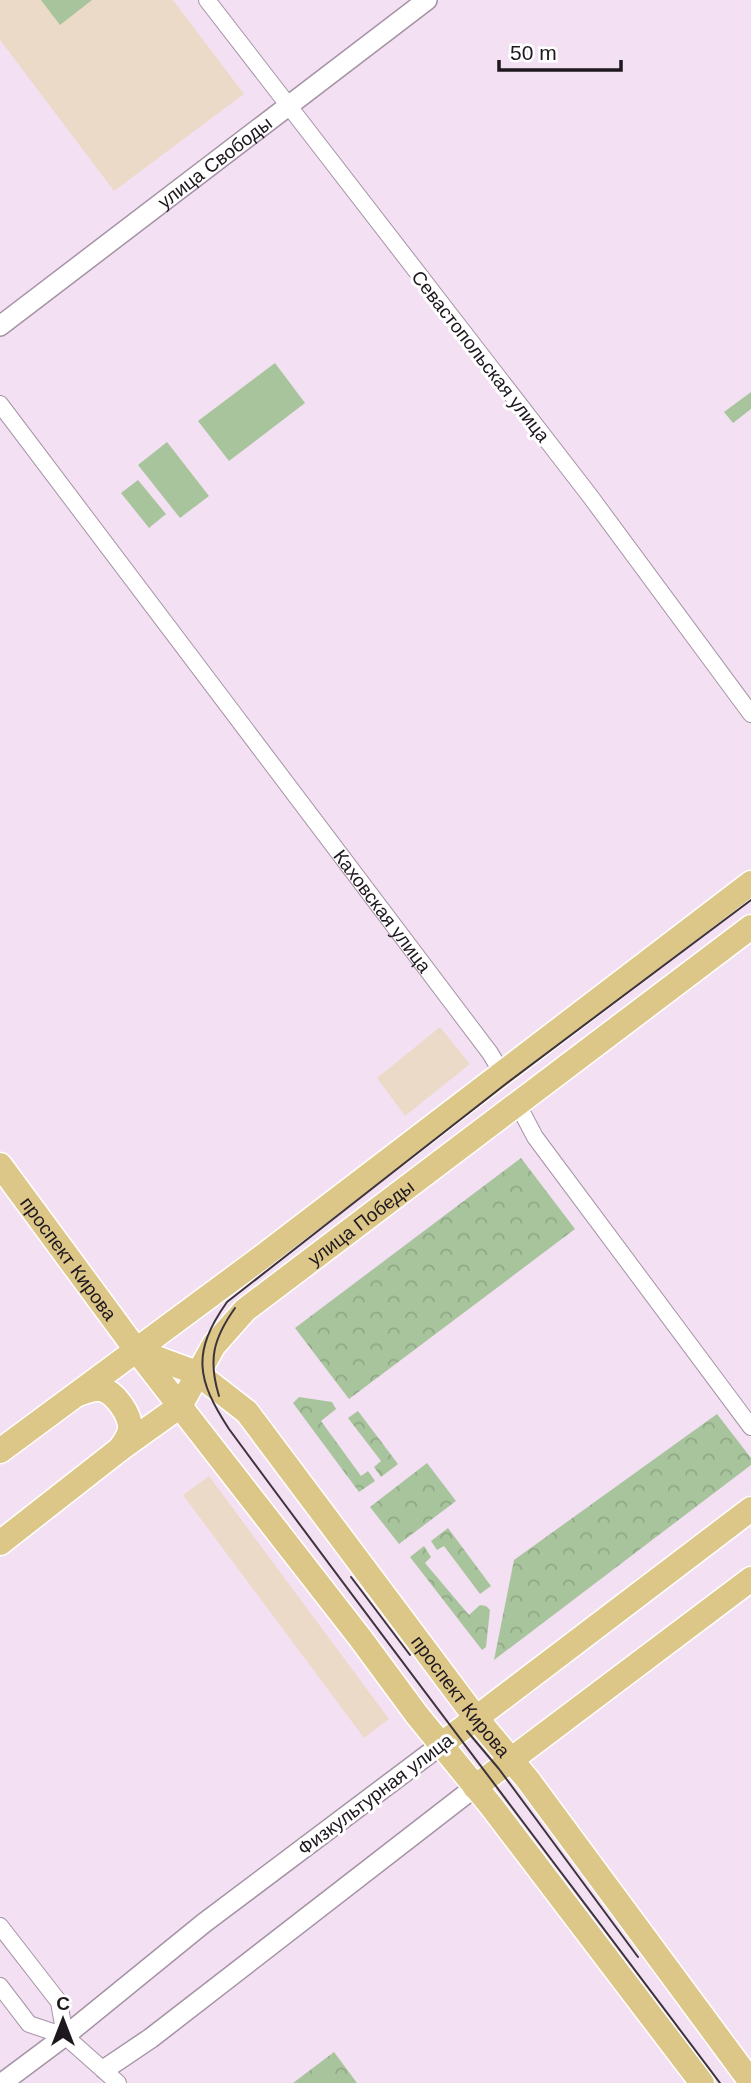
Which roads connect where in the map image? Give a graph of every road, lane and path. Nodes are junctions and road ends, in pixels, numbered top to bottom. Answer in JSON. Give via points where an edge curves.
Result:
{"nodes":[{"id":1,"x":207,"y":0,"type":"edge"},
{"id":2,"x":427,"y":0,"type":"edge"},
{"id":3,"x":289,"y":105,"type":"junction"},
{"id":4,"x":0,"y":326,"type":"edge"},
{"id":5,"x":0,"y":404,"type":"edge"},
{"id":6,"x":751,"y":714,"type":"edge"},
{"id":7,"x":751,"y":883,"type":"edge"},
{"id":8,"x":751,"y":927,"type":"edge"},
{"id":9,"x":502,"y":1073,"type":"junction"},
{"id":10,"x":517,"y":1103,"type":"junction"},
{"id":11,"x":0,"y":1165,"type":"edge"},
{"id":12,"x":137,"y":1351,"type":"junction"},
{"id":13,"x":197,"y":1373,"type":"junction"},
{"id":14,"x":78,"y":1394,"type":"junction"},
{"id":15,"x":180,"y":1406,"type":"junction"},
{"id":16,"x":751,"y":1427,"type":"edge"},
{"id":17,"x":120,"y":1450,"type":"junction"},
{"id":18,"x":0,"y":1451,"type":"edge"},
{"id":19,"x":751,"y":1509,"type":"edge"},
{"id":20,"x":0,"y":1543,"type":"edge"},
{"id":21,"x":751,"y":1579,"type":"edge"},
{"id":22,"x":476,"y":1718,"type":"junction"},
{"id":23,"x":442,"y":1744,"type":"junction"},
{"id":24,"x":511,"y":1759,"type":"junction"},
{"id":25,"x":475,"y":1787,"type":"junction"},
{"id":26,"x":0,"y":1926,"type":"edge"},
{"id":27,"x":0,"y":1986,"type":"edge"},
{"id":28,"x":65,"y":2036,"type":"junction"},
{"id":29,"x":111,"y":2076,"type":"edge"},
{"id":30,"x":751,"y":2082,"type":"edge"},
{"id":31,"x":2,"y":2083,"type":"edge"},
{"id":32,"x":702,"y":2083,"type":"edge"}],
"edges":[{"from":1,"to":3,"type":"street","name":"Севастопольская улица"},
{"from":2,"to":3,"type":"street","name":"улица Свободы"},
{"from":3,"to":4,"type":"street","name":"улица Свободы"},
{"from":3,"to":6,"type":"street","name":"Севастопольская улица"},
{"from":5,"to":9,"type":"street","name":"Каховская улица"},
{"from":7,"to":9,"type":"main road","name":"улица Победы"},
{"from":8,"to":10,"type":"main road","name":"улица Победы"},
{"from":9,"to":10,"type":"main road","name":"Каховская улица"},
{"from":9,"to":12,"type":"main road","name":"улица Победы"},
{"from":10,"to":13,"type":"main road","name":"улица Победы","via":[[245,1310]]},
{"from":10,"to":16,"type":"street","name":"Каховская улица","via":[[535,1137]]},
{"from":11,"to":12,"type":"main road","name":"проспект Кирова"},
{"from":12,"to":13,"type":"main road","name":"проспект Кирова"},
{"from":12,"to":14,"type":"main road","name":"улица Победы"},
{"from":12,"to":15,"type":"main road","name":"проспект Кирова"},
{"from":13,"to":15,"type":"main road","name":"улица Победы"},
{"from":13,"to":22,"type":"main road","name":"проспект Кирова","via":[[247,1412]]},
{"from":14,"to":17,"type":"main road","via":[[103,1389],[129,1417],[131,1426]]},
{"from":14,"to":18,"type":"main road","name":"улица Победы"},
{"from":15,"to":17,"type":"main road","name":"улица Победы"},
{"from":15,"to":23,"type":"main road","name":"проспект Кирова"},
{"from":17,"to":20,"type":"main road","name":"улица Победы"},
{"from":19,"to":22,"type":"main road","name":"Физкультурная улица"},
{"from":21,"to":24,"type":"main road"},
{"from":22,"to":23,"type":"main road","name":"Физкультурная улица"},
{"from":22,"to":24,"type":"main road","name":"проспект Кирова"},
{"from":23,"to":25,"type":"main road","name":"проспект Кирова"},
{"from":23,"to":28,"type":"street","name":"Физкультурная улица","via":[[204,1923]]},
{"from":24,"to":25,"type":"main road"},
{"from":24,"to":30,"type":"main road","name":"проспект Кирова"},
{"from":25,"to":29,"type":"street","via":[[151,2038]]},
{"from":25,"to":32,"type":"main road","name":"проспект Кирова"},
{"from":26,"to":28,"type":"street","via":[[59,2002]]},
{"from":27,"to":28,"type":"street","via":[[29,2024]]},
{"from":28,"to":29,"type":"street"},
{"from":28,"to":31,"type":"street","name":"Физкультурная улица"}]}
